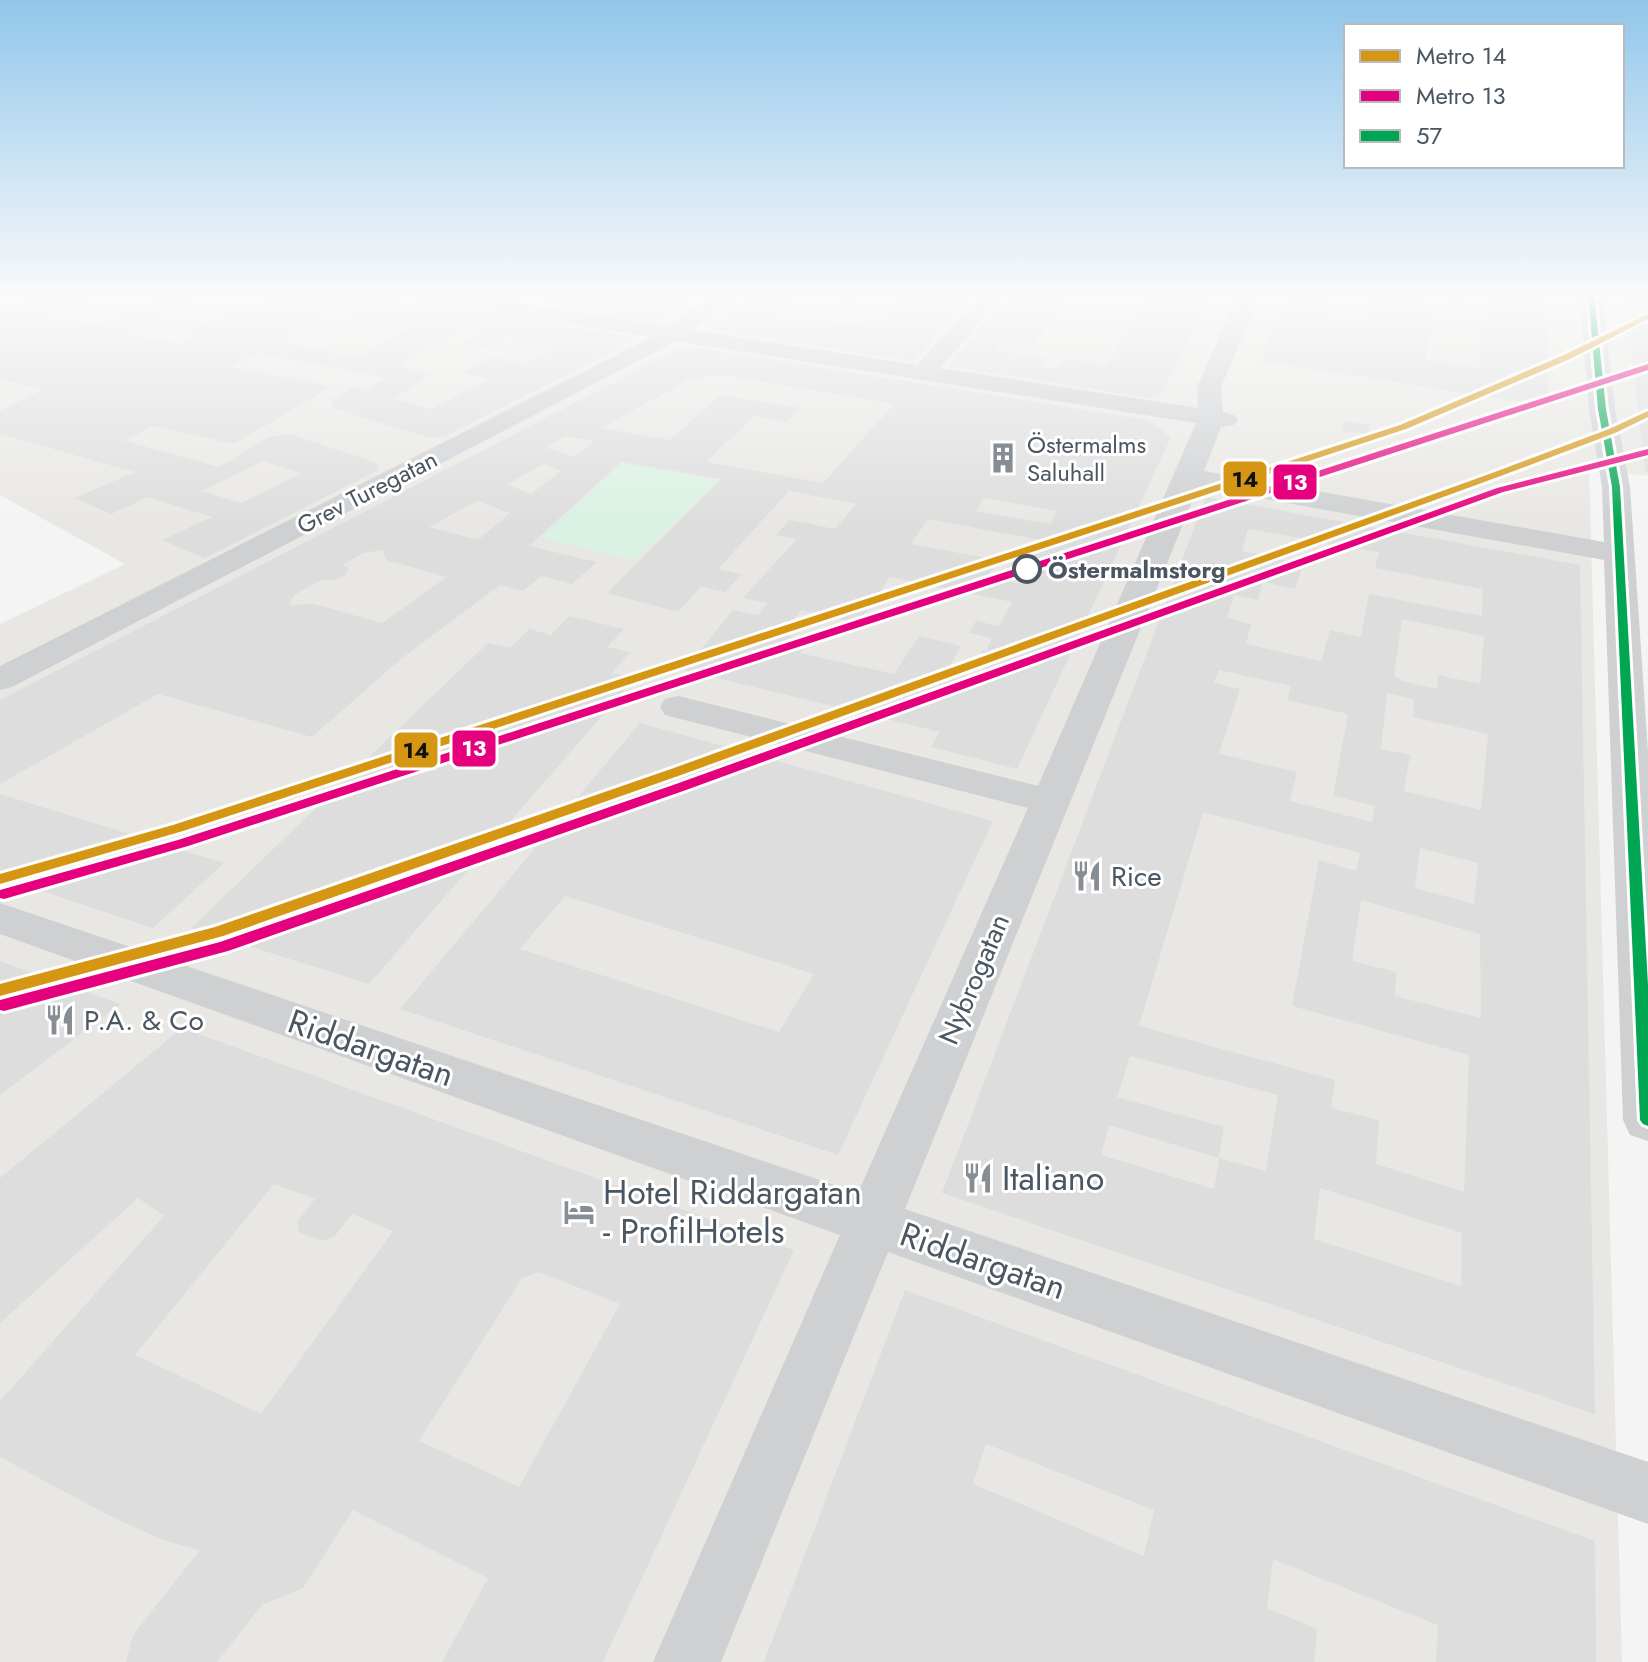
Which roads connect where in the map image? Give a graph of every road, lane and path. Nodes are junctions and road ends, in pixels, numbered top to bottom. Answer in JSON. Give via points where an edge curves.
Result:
{"nodes":[{"id":1,"x":599,"y":372,"type":"edge"},
{"id":2,"x":914,"y":372,"type":"edge"},
{"id":3,"x":1216,"y":372,"type":"edge"},
{"id":4,"x":1598,"y":372,"type":"edge"},
{"id":5,"x":923,"y":373,"type":"joint"},
{"id":6,"x":1218,"y":420,"type":"junction"},
{"id":7,"x":1188,"y":477,"type":"junction"},
{"id":8,"x":1621,"y":554,"type":"junction"},
{"id":9,"x":0,"y":680,"type":"edge"},
{"id":10,"x":678,"y":707,"type":"dead end"},
{"id":11,"x":1049,"y":801,"type":"junction"},
{"id":12,"x":0,"y":918,"type":"edge"},
{"id":13,"x":1648,"y":1120,"type":"edge"},
{"id":14,"x":871,"y":1223,"type":"junction"},
{"id":15,"x":1648,"y":1493,"type":"edge"},
{"id":16,"x":687,"y":1662,"type":"edge"}],
"edges":[{"from":1,"to":9,"type":"street","name":"Grev Turegatan"},
{"from":2,"to":5,"type":"street"},
{"from":3,"to":6,"type":"street","name":"Nybrogatan","via":[[1209,387]]},
{"from":4,"to":8,"type":"street","via":[[1602,409],[1628,488]]},
{"from":5,"to":6,"type":"street"},
{"from":6,"to":7,"type":"street","name":"Nybrogatan"},
{"from":7,"to":8,"type":"street"},
{"from":7,"to":11,"type":"street","name":"Nybrogatan"},
{"from":8,"to":13,"type":"street"},
{"from":10,"to":11,"type":"street"},
{"from":11,"to":14,"type":"street","name":"Nybrogatan"},
{"from":12,"to":14,"type":"street","name":"Riddargatan"},
{"from":14,"to":15,"type":"street","name":"Riddargatan"},
{"from":14,"to":16,"type":"street","name":"Nybrogatan"}]}
